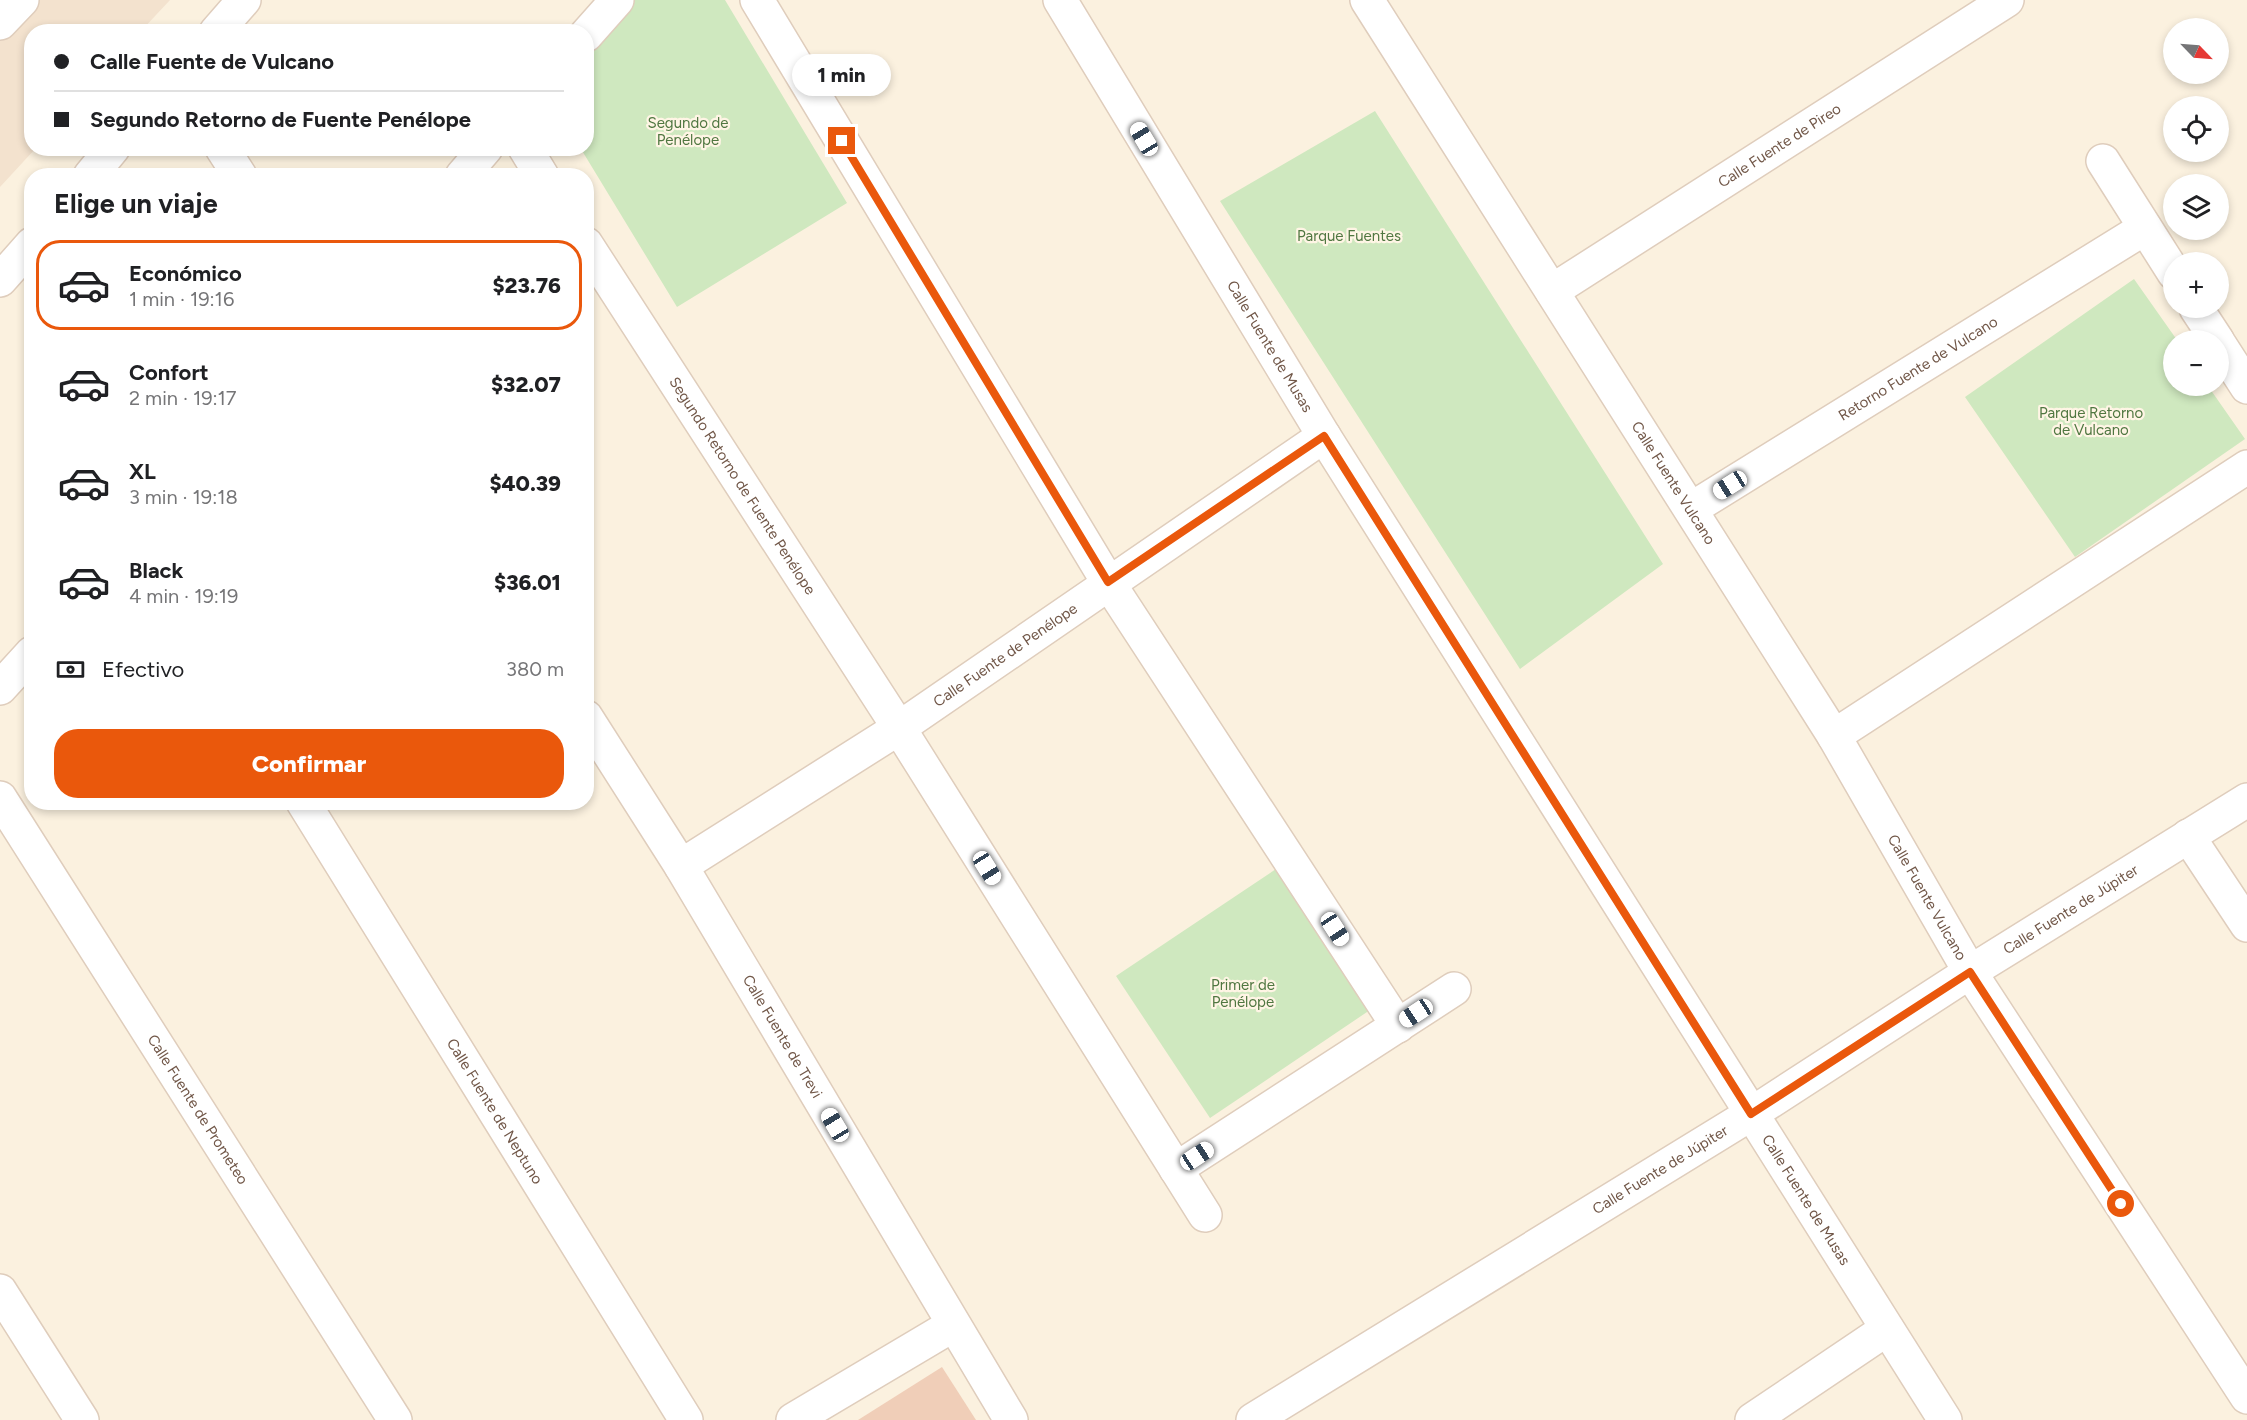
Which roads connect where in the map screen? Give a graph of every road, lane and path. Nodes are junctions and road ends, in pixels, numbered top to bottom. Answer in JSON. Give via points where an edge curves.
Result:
{"nodes":[{"id":1,"x":21,"y":0,"type":"edge"},
{"id":2,"x":244,"y":0,"type":"edge"},
{"id":3,"x":617,"y":0,"type":"edge"},
{"id":4,"x":757,"y":0,"type":"edge"},
{"id":5,"x":1060,"y":0,"type":"edge"},
{"id":6,"x":1367,"y":0,"type":"edge"},
{"id":7,"x":2007,"y":0,"type":"edge"},
{"id":8,"x":0,"y":23,"type":"edge"},
{"id":9,"x":223,"y":24,"type":"edge"},
{"id":10,"x":594,"y":26,"type":"edge"},
{"id":11,"x":106,"y":156,"type":"edge"},
{"id":12,"x":479,"y":156,"type":"edge"},
{"id":13,"x":2103,"y":161,"type":"dead end"},
{"id":14,"x":97,"y":168,"type":"edge"},
{"id":15,"x":469,"y":168,"type":"edge"},
{"id":16,"x":2145,"y":228,"type":"junction"},
{"id":17,"x":24,"y":253,"type":"edge"},
{"id":18,"x":594,"y":256,"type":"edge"},
{"id":19,"x":2163,"y":256,"type":"edge"},
{"id":20,"x":0,"y":280,"type":"edge"},
{"id":21,"x":1552,"y":291,"type":"junction"},
{"id":22,"x":2229,"y":358,"type":"edge"},
{"id":23,"x":2247,"y":387,"type":"edge"},
{"id":24,"x":1324,"y":436,"type":"junction"},
{"id":25,"x":2247,"y":467,"type":"edge"},
{"id":26,"x":1691,"y":509,"type":"junction"},
{"id":27,"x":1108,"y":582,"type":"junction"},
{"id":28,"x":24,"y":662,"type":"edge"},
{"id":29,"x":0,"y":688,"type":"edge"},
{"id":30,"x":899,"y":728,"type":"junction"},
{"id":31,"x":594,"y":730,"type":"edge"},
{"id":32,"x":1834,"y":736,"type":"junction"},
{"id":33,"x":0,"y":798,"type":"edge"},
{"id":34,"x":2247,"y":800,"type":"edge"},
{"id":35,"x":308,"y":810,"type":"edge"},
{"id":36,"x":2188,"y":836,"type":"junction"},
{"id":37,"x":681,"y":866,"type":"junction"},
{"id":38,"x":2247,"y":925,"type":"edge"},
{"id":39,"x":1970,"y":972,"type":"junction"},
{"id":40,"x":1454,"y":989,"type":"dead end"},
{"id":41,"x":1398,"y":1026,"type":"junction"},
{"id":42,"x":1751,"y":1114,"type":"junction"},
{"id":43,"x":1176,"y":1169,"type":"junction"},
{"id":44,"x":1205,"y":1215,"type":"dead end"},
{"id":45,"x":0,"y":1291,"type":"edge"},
{"id":46,"x":953,"y":1325,"type":"junction"},
{"id":47,"x":1887,"y":1329,"type":"junction"},
{"id":48,"x":2247,"y":1397,"type":"edge"},
{"id":49,"x":82,"y":1420,"type":"edge"},
{"id":50,"x":395,"y":1420,"type":"edge"},
{"id":51,"x":686,"y":1420,"type":"edge"},
{"id":52,"x":793,"y":1420,"type":"edge"},
{"id":53,"x":1011,"y":1420,"type":"edge"},
{"id":54,"x":1253,"y":1420,"type":"edge"},
{"id":55,"x":1752,"y":1420,"type":"edge"},
{"id":56,"x":1946,"y":1420,"type":"edge"}],
"edges":[{"from":1,"to":8,"type":"street"},
{"from":2,"to":9,"type":"street"},
{"from":3,"to":10,"type":"street"},
{"from":4,"to":27,"type":"street"},
{"from":5,"to":24,"type":"street","name":"Calle Fuente de Musas"},
{"from":6,"to":21,"type":"street","name":"Calle Fuente Vulcano"},
{"from":7,"to":21,"type":"street","name":"Calle Fuente de Pireo"},
{"from":11,"to":14,"type":"street"},
{"from":12,"to":15,"type":"street"},
{"from":13,"to":16,"type":"street"},
{"from":16,"to":19,"type":"street"},
{"from":16,"to":26,"type":"street","name":"Retorno Fuente de Vulcano"},
{"from":17,"to":20,"type":"street"},
{"from":18,"to":30,"type":"street","name":"Segundo Retorno de Fuente Penélope"},
{"from":21,"to":26,"type":"street","name":"Calle Fuente Vulcano"},
{"from":22,"to":23,"type":"street"},
{"from":24,"to":27,"type":"street","name":"Calle Fuente de Penélope"},
{"from":24,"to":42,"type":"street","name":"Calle Fuente de Musas"},
{"from":25,"to":32,"type":"street"},
{"from":26,"to":32,"type":"street","name":"Calle Fuente Vulcano"},
{"from":27,"to":30,"type":"street","name":"Calle Fuente de Penélope"},
{"from":27,"to":41,"type":"street"},
{"from":28,"to":29,"type":"street"},
{"from":30,"to":37,"type":"street","name":"Calle Fuente de Penélope"},
{"from":30,"to":43,"type":"street","name":"Segundo Retorno de Fuente Penélope"},
{"from":31,"to":37,"type":"street","name":"Calle Fuente de Trevi"},
{"from":32,"to":39,"type":"street","name":"Calle Fuente Vulcano"},
{"from":33,"to":50,"type":"street","name":"Calle Fuente de Prometeo"},
{"from":34,"to":36,"type":"street","name":"Calle Fuente de Júpiter"},
{"from":35,"to":51,"type":"street","name":"Calle Fuente de Neptuno"},
{"from":36,"to":38,"type":"street"},
{"from":36,"to":39,"type":"street","name":"Calle Fuente de Júpiter"},
{"from":37,"to":46,"type":"street","name":"Calle Fuente de Trevi"},
{"from":39,"to":42,"type":"street","name":"Calle Fuente de Júpiter"},
{"from":39,"to":48,"type":"street","name":"Calle Fuente Vulcano"},
{"from":40,"to":41,"type":"street"},
{"from":41,"to":43,"type":"street"},
{"from":42,"to":47,"type":"street","name":"Calle Fuente de Musas"},
{"from":42,"to":54,"type":"street","name":"Calle Fuente de Júpiter"},
{"from":43,"to":44,"type":"street","name":"Segundo Retorno de Fuente Penélope"},
{"from":45,"to":49,"type":"street"},
{"from":46,"to":52,"type":"street"},
{"from":46,"to":53,"type":"street","name":"Calle Fuente de Trevi"},
{"from":47,"to":55,"type":"street"},
{"from":47,"to":56,"type":"street","name":"Calle Fuente de Musas"}]}
